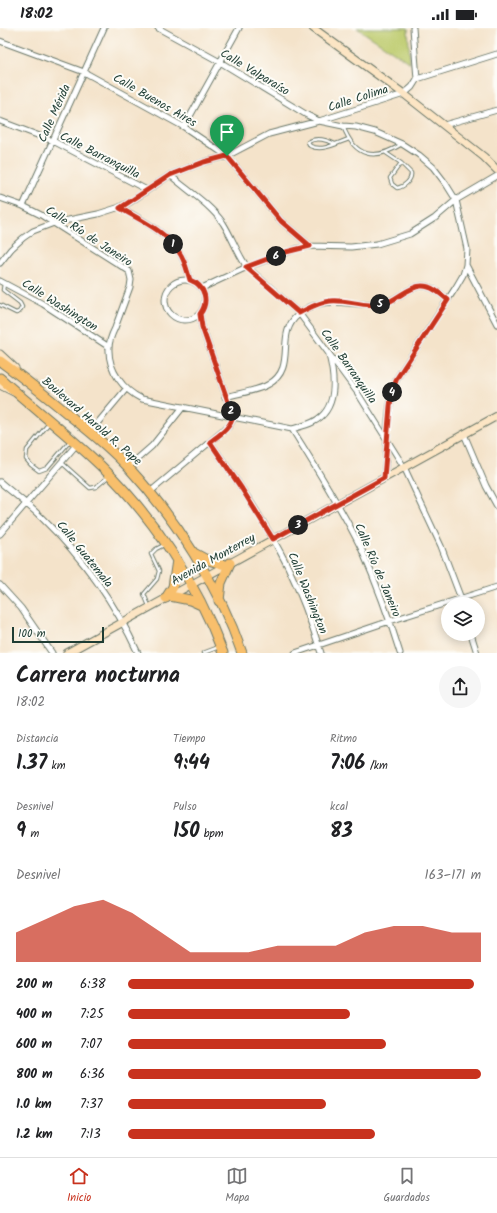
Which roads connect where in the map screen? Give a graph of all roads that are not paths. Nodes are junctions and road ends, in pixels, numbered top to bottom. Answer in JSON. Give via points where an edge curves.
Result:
{"nodes":[{"id":1,"x":104,"y":28,"type":"edge"},
{"id":2,"x":158,"y":28,"type":"edge"},
{"id":3,"x":239,"y":28,"type":"edge"},
{"id":4,"x":313,"y":28,"type":"edge"},
{"id":5,"x":414,"y":28,"type":"edge"},
{"id":6,"x":0,"y":41,"type":"edge"},
{"id":7,"x":497,"y":54,"type":"edge"},
{"id":8,"x":220,"y":62,"type":"junction"},
{"id":9,"x":84,"y":72,"type":"junction"},
{"id":10,"x":417,"y":79,"type":"junction"},
{"id":11,"x":404,"y":94,"type":"junction"},
{"id":12,"x":497,"y":110,"type":"edge"},
{"id":13,"x":0,"y":121,"type":"edge"},
{"id":14,"x":319,"y":121,"type":"junction"},
{"id":15,"x":444,"y":125,"type":"junction"},
{"id":16,"x":343,"y":126,"type":"junction"},
{"id":17,"x":184,"y":127,"type":"junction"},
{"id":18,"x":350,"y":139,"type":"junction"},
{"id":19,"x":53,"y":142,"type":"junction"},
{"id":20,"x":335,"y":144,"type":"junction"},
{"id":21,"x":402,"y":144,"type":"junction"},
{"id":22,"x":386,"y":153,"type":"junction"},
{"id":23,"x":227,"y":156,"type":"junction"},
{"id":24,"x":401,"y":163,"type":"junction"},
{"id":25,"x":497,"y":170,"type":"edge"},
{"id":26,"x":170,"y":175,"type":"junction"},
{"id":27,"x":497,"y":176,"type":"edge"},
{"id":28,"x":147,"y":190,"type":"junction"},
{"id":29,"x":0,"y":198,"type":"edge"},
{"id":30,"x":456,"y":200,"type":"junction"},
{"id":31,"x":23,"y":206,"type":"junction"},
{"id":32,"x":120,"y":208,"type":"junction"},
{"id":33,"x":54,"y":223,"type":"junction"},
{"id":34,"x":310,"y":246,"type":"junction"},
{"id":35,"x":0,"y":264,"type":"edge"},
{"id":36,"x":466,"y":266,"type":"junction"},
{"id":37,"x":246,"y":267,"type":"junction"},
{"id":38,"x":190,"y":280,"type":"junction"},
{"id":39,"x":2,"y":282,"type":"edge"},
{"id":40,"x":202,"y":288,"type":"junction"},
{"id":41,"x":448,"y":300,"type":"junction"},
{"id":42,"x":0,"y":306,"type":"edge"},
{"id":43,"x":299,"y":313,"type":"junction"},
{"id":44,"x":200,"y":314,"type":"junction"},
{"id":45,"x":497,"y":324,"type":"edge"},
{"id":46,"x":109,"y":347,"type":"junction"},
{"id":47,"x":328,"y":352,"type":"junction"},
{"id":48,"x":0,"y":354,"type":"edge"},
{"id":49,"x":0,"y":360,"type":"edge"},
{"id":50,"x":0,"y":378,"type":"edge"},
{"id":51,"x":31,"y":384,"type":"junction"},
{"id":52,"x":0,"y":385,"type":"edge"},
{"id":53,"x":126,"y":388,"type":"junction"},
{"id":54,"x":17,"y":394,"type":"junction"},
{"id":55,"x":226,"y":397,"type":"junction"},
{"id":56,"x":183,"y":407,"type":"junction"},
{"id":57,"x":233,"y":416,"type":"junction"},
{"id":58,"x":497,"y":416,"type":"edge"},
{"id":59,"x":51,"y":421,"type":"junction"},
{"id":60,"x":292,"y":429,"type":"junction"},
{"id":61,"x":90,"y":432,"type":"junction"},
{"id":62,"x":464,"y":434,"type":"junction"},
{"id":63,"x":387,"y":440,"type":"junction"},
{"id":64,"x":74,"y":442,"type":"junction"},
{"id":65,"x":210,"y":442,"type":"junction"},
{"id":66,"x":62,"y":462,"type":"junction"},
{"id":67,"x":128,"y":467,"type":"junction"},
{"id":68,"x":404,"y":467,"type":"junction"},
{"id":69,"x":110,"y":476,"type":"junction"},
{"id":70,"x":384,"y":478,"type":"junction"},
{"id":71,"x":0,"y":482,"type":"edge"},
{"id":72,"x":150,"y":492,"type":"junction"},
{"id":73,"x":26,"y":504,"type":"junction"},
{"id":74,"x":337,"y":504,"type":"junction"},
{"id":75,"x":497,"y":506,"type":"edge"},
{"id":76,"x":2,"y":527,"type":"edge"},
{"id":77,"x":0,"y":534,"type":"edge"},
{"id":78,"x":273,"y":539,"type":"junction"},
{"id":79,"x":166,"y":544,"type":"junction"},
{"id":80,"x":194,"y":553,"type":"junction"},
{"id":81,"x":177,"y":560,"type":"junction"},
{"id":82,"x":227,"y":564,"type":"junction"},
{"id":83,"x":206,"y":576,"type":"junction"},
{"id":84,"x":191,"y":584,"type":"junction"},
{"id":85,"x":0,"y":585,"type":"edge"},
{"id":86,"x":497,"y":587,"type":"edge"},
{"id":87,"x":168,"y":597,"type":"junction"},
{"id":88,"x":460,"y":597,"type":"edge"},
{"id":89,"x":472,"y":597,"type":"edge"},
{"id":90,"x":219,"y":601,"type":"junction"},
{"id":91,"x":201,"y":605,"type":"junction"},
{"id":92,"x":150,"y":607,"type":"junction"},
{"id":93,"x":441,"y":607,"type":"edge"},
{"id":94,"x":390,"y":621,"type":"junction"},
{"id":95,"x":122,"y":622,"type":"junction"},
{"id":96,"x":473,"y":641,"type":"edge"},
{"id":97,"x":318,"y":645,"type":"junction"},
{"id":98,"x":222,"y":650,"type":"edge"},
{"id":99,"x":52,"y":653,"type":"edge"},
{"id":100,"x":67,"y":653,"type":"edge"},
{"id":101,"x":138,"y":653,"type":"edge"},
{"id":102,"x":203,"y":653,"type":"edge"},
{"id":103,"x":242,"y":653,"type":"edge"},
{"id":104,"x":295,"y":653,"type":"edge"},
{"id":105,"x":321,"y":653,"type":"edge"},
{"id":106,"x":400,"y":653,"type":"edge"},
{"id":107,"x":477,"y":653,"type":"edge"}],
"edges":[{"from":1,"to":9,"type":"street","name":"Calle Mérida"},
{"from":2,"to":8,"type":"street","name":"Calle Valparaíso"},
{"from":3,"to":8,"type":"street"},
{"from":4,"to":11,"type":"street"},
{"from":5,"to":10,"type":"street"},
{"from":6,"to":9,"type":"street","name":"Calle Buenos Aires"},
{"from":7,"to":10,"type":"street"},
{"from":8,"to":14,"type":"street","name":"Calle Valparaíso"},
{"from":8,"to":17,"type":"street"},
{"from":9,"to":17,"type":"street","name":"Calle Buenos Aires"},
{"from":9,"to":19,"type":"street","name":"Calle Mérida"},
{"from":10,"to":11,"type":"street"},
{"from":11,"to":14,"type":"street","name":"Calle Colima"},
{"from":11,"to":15,"type":"street"},
{"from":12,"to":15,"type":"street"},
{"from":13,"to":19,"type":"street","name":"Calle Barranquilla"},
{"from":14,"to":16,"type":"street","name":"Calle Valparaíso"},
{"from":14,"to":23,"type":"street","name":"Calle Colima","via":[[270,134]]},
{"from":15,"to":25,"type":"street"},
{"from":16,"to":18,"type":"lane"},
{"from":16,"to":21,"type":"street","name":"Calle Valparaíso","via":[[375,132]]},
{"from":17,"to":23,"type":"street","name":"Calle Buenos Aires"},
{"from":18,"to":20,"type":"lane"},
{"from":18,"to":22,"type":"lane","via":[[352,144],[371,155]]},
{"from":19,"to":28,"type":"street","name":"Calle Barranquilla"},
{"from":19,"to":31,"type":"street","name":"Calle Mérida"},
{"from":20,"to":20,"type":"lane","via":[[319,140],[308,142],[310,146],[319,148]]},
{"from":21,"to":22,"type":"lane"},
{"from":21,"to":30,"type":"street","name":"Calle Valparaíso","via":[[433,167]]},
{"from":22,"to":24,"type":"lane"},
{"from":23,"to":26,"type":"street","name":"Calle Colima"},
{"from":23,"to":34,"type":"street","name":"Calle Buenos Aires","via":[[281,221]]},
{"from":24,"to":24,"type":"lane","via":[[412,175],[398,188],[392,184],[390,178]]},
{"from":26,"to":28,"type":"street","name":"Calle Colima"},
{"from":26,"to":37,"type":"street","name":"Calle Barranquilla","via":[[202,201],[222,222]]},
{"from":27,"to":30,"type":"street"},
{"from":28,"to":32,"type":"street","name":"Calle Colima"},
{"from":29,"to":31,"type":"street","name":"Calle Río de Janeiro"},
{"from":30,"to":34,"type":"street","via":[[435,218],[398,239],[357,246]]},
{"from":30,"to":36,"type":"street","name":"Calle Valparaíso","via":[[467,249]]},
{"from":31,"to":33,"type":"street","name":"Calle Río de Janeiro"},
{"from":32,"to":33,"type":"street","name":"Calle Colima"},
{"from":32,"to":38,"type":"street","via":[[173,243],[180,252]]},
{"from":33,"to":35,"type":"street","name":"Calle Colima","via":[[23,238]]},
{"from":33,"to":46,"type":"street","name":"Calle Río de Janeiro","via":[[129,271],[131,275],[130,287]]},
{"from":34,"to":37,"type":"street"},
{"from":36,"to":41,"type":"street"},
{"from":36,"to":45,"type":"street","name":"Calle Valparaíso"},
{"from":37,"to":40,"type":"street"},
{"from":37,"to":43,"type":"street","name":"Calle Barranquilla"},
{"from":38,"to":40,"type":"street"},
{"from":38,"to":44,"type":"street","via":[[177,281],[172,285],[165,296],[166,309],[182,320]]},
{"from":39,"to":42,"type":"lane","via":[[4,290],[22,307],[16,313]]},
{"from":39,"to":46,"type":"street","name":"Calle Washington","via":[[43,304]]},
{"from":40,"to":44,"type":"street","via":[[206,302]]},
{"from":41,"to":43,"type":"street","via":[[423,285],[414,287],[386,303],[373,305],[331,301]]},
{"from":41,"to":63,"type":"street","via":[[397,378],[392,392]]},
{"from":43,"to":47,"type":"street","name":"Calle Barranquilla"},
{"from":43,"to":55,"type":"street","via":[[288,326],[285,364],[277,379],[268,385]]},
{"from":44,"to":55,"type":"street"},
{"from":46,"to":53,"type":"street","name":"Calle Río de Janeiro","via":[[110,363]]},
{"from":47,"to":60,"type":"street","via":[[333,370],[332,398],[328,408],[314,422]]},
{"from":47,"to":63,"type":"street","name":"Calle Barranquilla"},
{"from":48,"to":51,"type":"street"},
{"from":49,"to":51,"type":"highway","name":"Boulevard Harold R. Pape"},
{"from":50,"to":54,"type":"highway"},
{"from":51,"to":61,"type":"highway","name":"Boulevard Harold R. Pape"},
{"from":52,"to":54,"type":"street"},
{"from":53,"to":56,"type":"street","name":"Calle Río de Janeiro","via":[[142,399]]},
{"from":53,"to":61,"type":"street"},
{"from":54,"to":59,"type":"highway"},
{"from":55,"to":57,"type":"street"},
{"from":56,"to":57,"type":"street","name":"Calle Río de Janeiro"},
{"from":56,"to":67,"type":"street","via":[[152,446]]},
{"from":57,"to":60,"type":"street","name":"Calle Río de Janeiro"},
{"from":57,"to":65,"type":"street","via":[[229,426]]},
{"from":58,"to":62,"type":"street","name":"Avenida Monterrey"},
{"from":59,"to":64,"type":"highway"},
{"from":59,"to":64,"type":"lane","via":[[27,450],[26,458],[32,465],[39,470],[47,468]]},
{"from":60,"to":74,"type":"street","name":"Calle Río de Janeiro"},
{"from":61,"to":67,"type":"highway","name":"Boulevard Harold R. Pape"},
{"from":62,"to":68,"type":"street","name":"Avenida Monterrey"},
{"from":62,"to":75,"type":"street"},
{"from":63,"to":68,"type":"street","name":"Calle Barranquilla"},
{"from":63,"to":70,"type":"street"},
{"from":64,"to":66,"type":"street"},
{"from":64,"to":69,"type":"highway"},
{"from":65,"to":72,"type":"street"},
{"from":65,"to":78,"type":"street","name":"Calle Washington"},
{"from":66,"to":69,"type":"lane","via":[[90,488],[96,487]]},
{"from":66,"to":73,"type":"street"},
{"from":67,"to":72,"type":"highway","name":"Boulevard Harold R. Pape"},
{"from":68,"to":70,"type":"street","name":"Avenida Monterrey"},
{"from":68,"to":88,"type":"street","name":"Calle Barranquilla","via":[[441,546]]},
{"from":69,"to":79,"type":"highway"},
{"from":70,"to":74,"type":"street","name":"Avenida Monterrey"},
{"from":71,"to":73,"type":"street","name":"Calle Guatemala"},
{"from":72,"to":80,"type":"highway","name":"Boulevard Harold R. Pape"},
{"from":73,"to":76,"type":"street"},
{"from":73,"to":95,"type":"street","name":"Calle Guatemala","via":[[43,518],[88,570]]},
{"from":74,"to":78,"type":"street","name":"Avenida Monterrey"},
{"from":74,"to":94,"type":"street","name":"Calle Río de Janeiro","via":[[360,547]]},
{"from":76,"to":77,"type":"street"},
{"from":78,"to":82,"type":"street","name":"Avenida Monterrey"},
{"from":78,"to":97,"type":"street","name":"Calle Washington","via":[[289,568]]},
{"from":79,"to":81,"type":"highway"},
{"from":79,"to":92,"type":"lane","via":[[151,554],[159,571],[157,579],[144,594]]},
{"from":80,"to":82,"type":"highway","via":[[205,559]]},
{"from":80,"to":83,"type":"highway","name":"Boulevard Harold R. Pape"},
{"from":81,"to":84,"type":"highway"},
{"from":81,"to":87,"type":"highway","via":[[173,587]]},
{"from":82,"to":83,"type":"street","name":"Avenida Monterrey"},
{"from":82,"to":90,"type":"highway"},
{"from":83,"to":84,"type":"street","name":"Avenida Monterrey"},
{"from":83,"to":90,"type":"highway","name":"Boulevard Harold R. Pape"},
{"from":84,"to":87,"type":"street","name":"Avenida Monterrey"},
{"from":84,"to":91,"type":"highway"},
{"from":85,"to":99,"type":"street","via":[[21,608]]},
{"from":86,"to":89,"type":"street"},
{"from":87,"to":91,"type":"highway"},
{"from":87,"to":92,"type":"street","name":"Avenida Monterrey"},
{"from":90,"to":103,"type":"highway","name":"Boulevard Harold R. Pape"},
{"from":91,"to":98,"type":"highway"},
{"from":92,"to":95,"type":"street","name":"Avenida Monterrey"},
{"from":93,"to":94,"type":"street"},
{"from":94,"to":97,"type":"street"},
{"from":94,"to":106,"type":"street","name":"Calle Río de Janeiro"},
{"from":95,"to":100,"type":"street","name":"Avenida Monterrey"},
{"from":95,"to":101,"type":"street","name":"Calle Guatemala"},
{"from":96,"to":107,"type":"street"},
{"from":97,"to":104,"type":"street"},
{"from":97,"to":105,"type":"street","name":"Calle Washington"},
{"from":98,"to":102,"type":"lane"}]}
